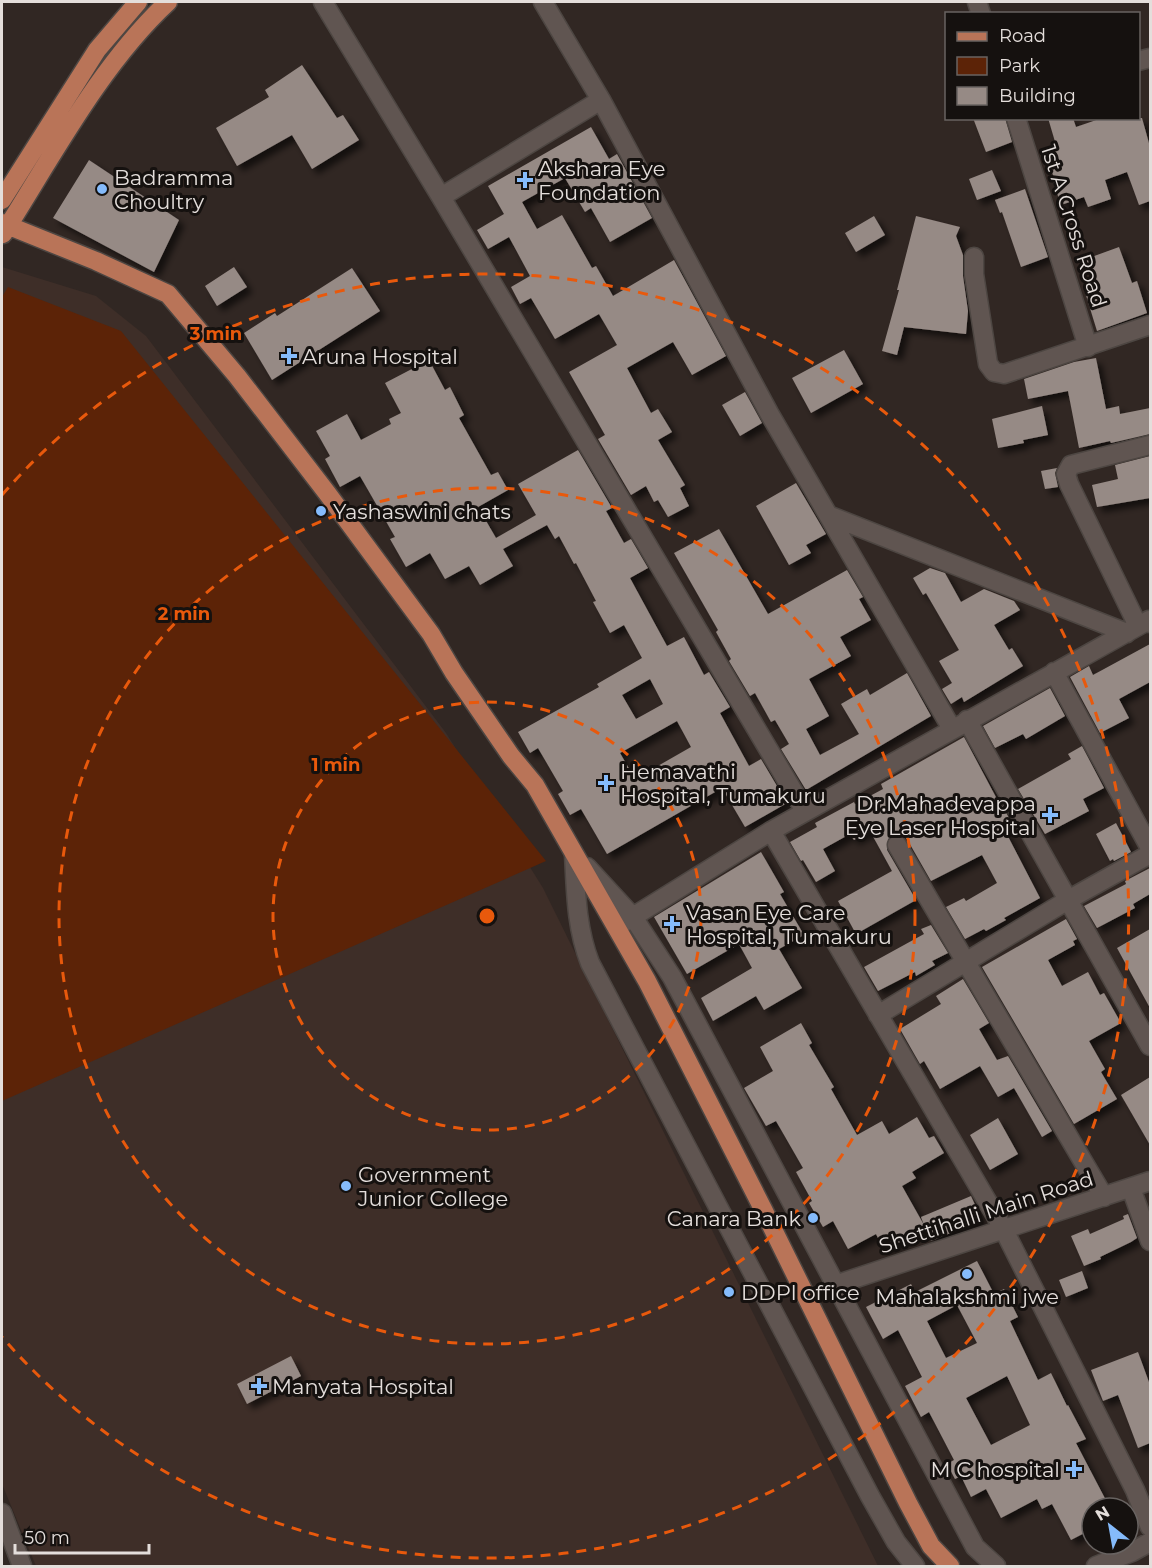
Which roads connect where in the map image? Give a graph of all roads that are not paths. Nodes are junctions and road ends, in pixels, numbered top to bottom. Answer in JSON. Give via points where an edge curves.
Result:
{"nodes":[{"id":1,"x":138,"y":2,"type":"edge"},
{"id":2,"x":168,"y":2,"type":"edge"},
{"id":3,"x":323,"y":2,"type":"edge"},
{"id":4,"x":543,"y":2,"type":"edge"},
{"id":5,"x":601,"y":100,"type":"junction"},
{"id":6,"x":1017,"y":120,"type":"edge"},
{"id":7,"x":441,"y":197,"type":"junction"},
{"id":8,"x":2,"y":201,"type":"edge"},
{"id":9,"x":4,"y":228,"type":"edge"},
{"id":10,"x":974,"y":257,"type":"dead end"},
{"id":11,"x":1150,"y":326,"type":"edge"},
{"id":12,"x":1088,"y":347,"type":"junction"},
{"id":13,"x":1150,"y":445,"type":"edge"},
{"id":14,"x":828,"y":515,"type":"junction"},
{"id":15,"x":1138,"y":628,"type":"edge"},
{"id":16,"x":1054,"y":672,"type":"junction"},
{"id":17,"x":959,"y":724,"type":"junction"},
{"id":18,"x":805,"y":811,"type":"junction"},
{"id":19,"x":771,"y":831,"type":"junction"},
{"id":20,"x":897,"y":845,"type":"dead end"},
{"id":21,"x":1150,"y":848,"type":"edge"},
{"id":22,"x":574,"y":854,"type":"junction"},
{"id":23,"x":1150,"y":854,"type":"edge"},
{"id":24,"x":1068,"y":900,"type":"junction"},
{"id":25,"x":633,"y":917,"type":"junction"},
{"id":26,"x":616,"y":927,"type":"junction"},
{"id":27,"x":966,"y":962,"type":"junction"},
{"id":28,"x":878,"y":1016,"type":"junction"},
{"id":29,"x":1150,"y":1046,"type":"edge"},
{"id":30,"x":1150,"y":1181,"type":"edge"},
{"id":31,"x":1131,"y":1188,"type":"junction"},
{"id":32,"x":1104,"y":1197,"type":"junction"},
{"id":33,"x":1004,"y":1230,"type":"junction"},
{"id":34,"x":1150,"y":1241,"type":"edge"},
{"id":35,"x":835,"y":1285,"type":"junction"},
{"id":36,"x":2,"y":1514,"type":"edge"},
{"id":37,"x":1150,"y":1527,"type":"edge"},
{"id":38,"x":1150,"y":1542,"type":"edge"},
{"id":39,"x":22,"y":1566,"type":"edge"},
{"id":40,"x":915,"y":1566,"type":"edge"},
{"id":41,"x":950,"y":1566,"type":"edge"},
{"id":42,"x":996,"y":1566,"type":"edge"},
{"id":43,"x":1096,"y":1566,"type":"edge"}],
"edges":[{"from":1,"to":8,"type":"main road","via":[[97,50]]},
{"from":2,"to":9,"type":"main road","via":[[135,36],[100,82]]},
{"from":3,"to":7,"type":"street"},
{"from":4,"to":5,"type":"street"},
{"from":5,"to":7,"type":"street"},
{"from":5,"to":14,"type":"street"},
{"from":6,"to":12,"type":"street","name":"1st A Cross Road"},
{"from":7,"to":18,"type":"street"},
{"from":9,"to":22,"type":"main road","via":[[96,261],[168,294],[258,403],[431,634],[511,756],[535,785]]},
{"from":10,"to":12,"type":"street","via":[[988,364],[994,372],[1004,374]]},
{"from":11,"to":12,"type":"street"},
{"from":13,"to":15,"type":"street","via":[[1071,465],[1066,474]]},
{"from":14,"to":15,"type":"street"},
{"from":14,"to":17,"type":"street"},
{"from":15,"to":16,"type":"street"},
{"from":16,"to":17,"type":"street"},
{"from":16,"to":21,"type":"street"},
{"from":17,"to":18,"type":"street"},
{"from":17,"to":24,"type":"street"},
{"from":18,"to":19,"type":"street"},
{"from":19,"to":25,"type":"street"},
{"from":19,"to":28,"type":"street"},
{"from":20,"to":27,"type":"street"},
{"from":22,"to":25,"type":"street"},
{"from":22,"to":26,"type":"main road"},
{"from":22,"to":40,"type":"street","via":[[578,921],[590,963],[870,1496],[896,1542]]},
{"from":23,"to":24,"type":"street"},
{"from":24,"to":27,"type":"street"},
{"from":24,"to":29,"type":"street"},
{"from":25,"to":26,"type":"street"},
{"from":25,"to":35,"type":"street","via":[[672,978]]},
{"from":26,"to":41,"type":"main road","via":[[763,1209],[908,1503],[932,1545]]},
{"from":27,"to":28,"type":"street"},
{"from":27,"to":32,"type":"street"},
{"from":28,"to":33,"type":"street"},
{"from":30,"to":31,"type":"street","name":"Shettihalli Main Road"},
{"from":31,"to":32,"type":"street","name":"Shettihalli Main Road"},
{"from":31,"to":34,"type":"street"},
{"from":32,"to":33,"type":"street","name":"Shettihalli Main Road"},
{"from":33,"to":35,"type":"street","name":"Shettihalli Main Road"},
{"from":33,"to":37,"type":"street"},
{"from":35,"to":42,"type":"street","via":[[975,1547]]},
{"from":36,"to":39,"type":"street"},
{"from":38,"to":43,"type":"street"}]}
